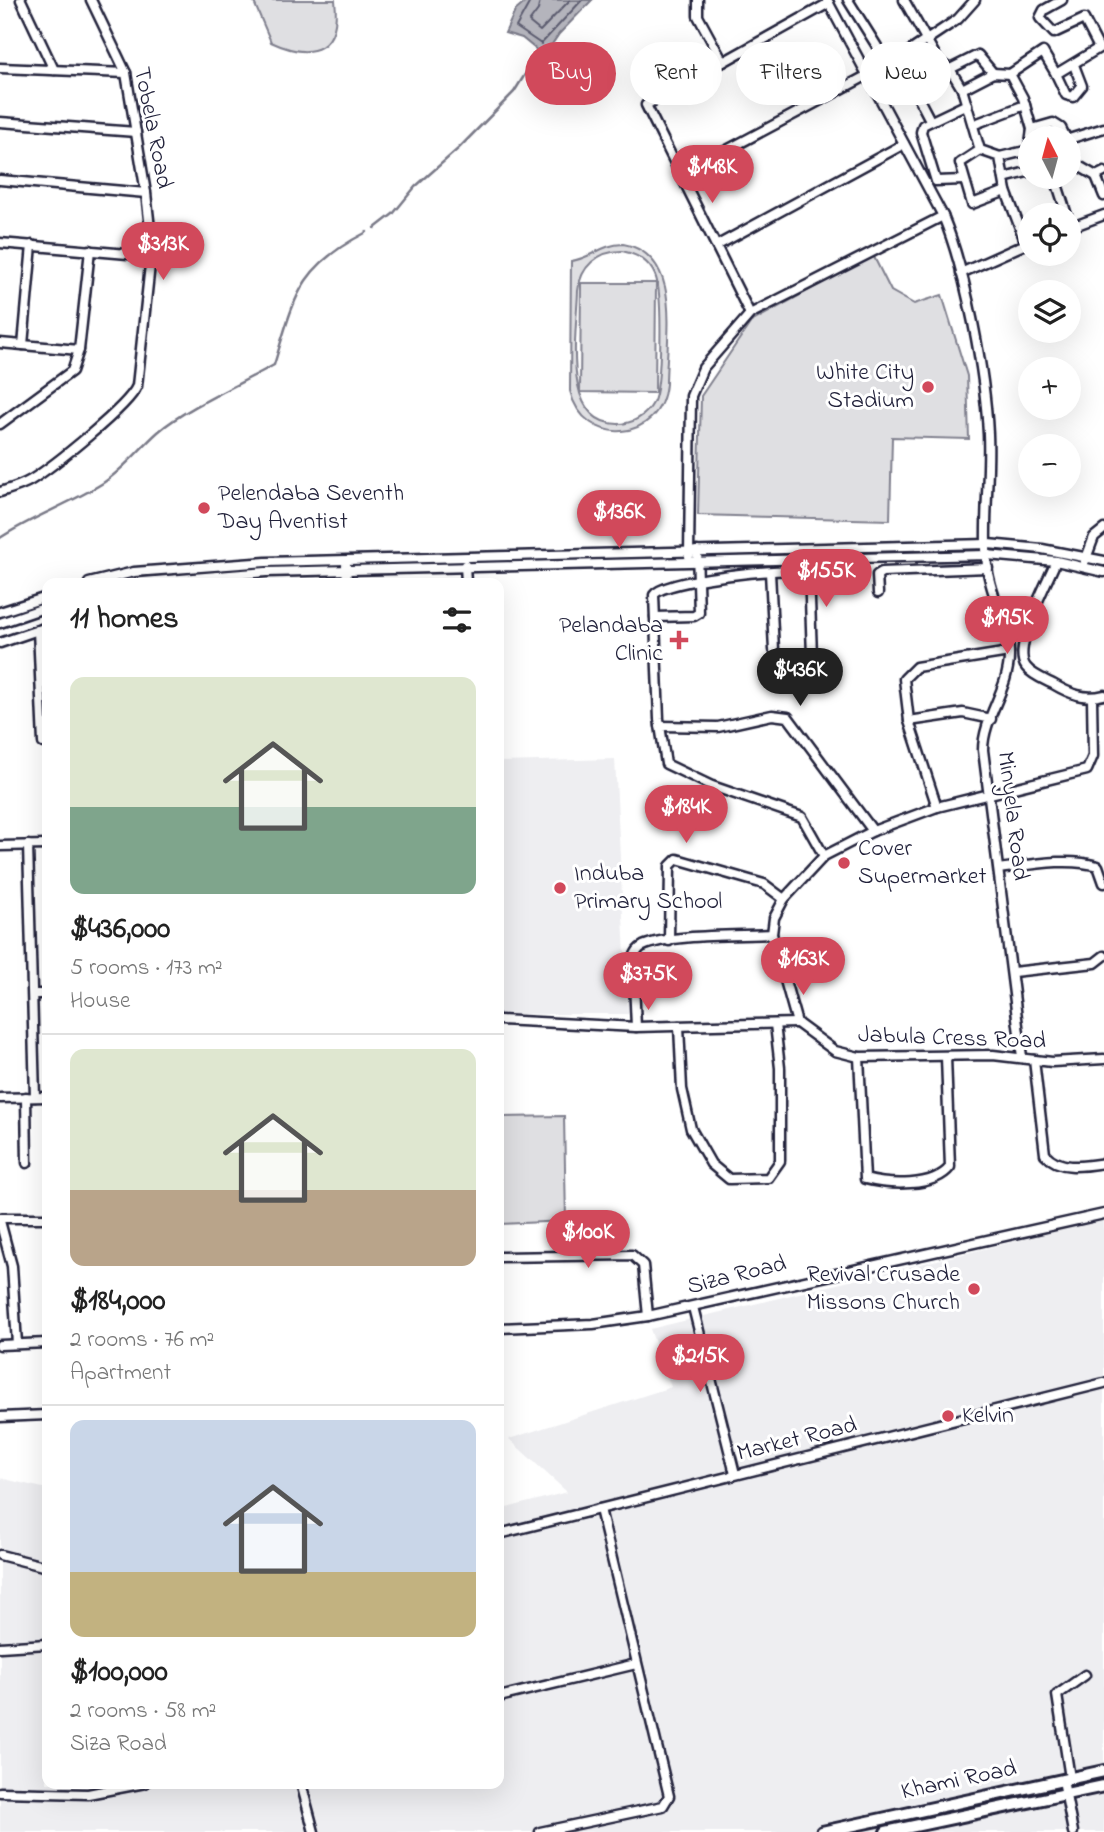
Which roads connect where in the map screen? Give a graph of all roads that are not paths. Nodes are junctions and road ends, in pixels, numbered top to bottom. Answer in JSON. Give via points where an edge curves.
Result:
{"nodes":[{"id":1,"x":21,"y":0,"type":"edge"},
{"id":2,"x":91,"y":0,"type":"edge"},
{"id":3,"x":698,"y":0,"type":"edge"},
{"id":4,"x":904,"y":0,"type":"edge"},
{"id":5,"x":975,"y":0,"type":"edge"},
{"id":6,"x":1062,"y":0,"type":"edge"},
{"id":7,"x":828,"y":2,"type":"edge"},
{"id":8,"x":853,"y":2,"type":"edge"},
{"id":9,"x":926,"y":40,"type":"junction"},
{"id":10,"x":876,"y":42,"type":"edge"},
{"id":11,"x":923,"y":42,"type":"edge"},
{"id":12,"x":723,"y":62,"type":"junction"},
{"id":13,"x":860,"y":62,"type":"edge"},
{"id":14,"x":1074,"y":65,"type":"junction"},
{"id":15,"x":0,"y":68,"type":"edge"},
{"id":16,"x":951,"y":68,"type":"edge"},
{"id":17,"x":54,"y":70,"type":"junction"},
{"id":18,"x":951,"y":71,"type":"edge"},
{"id":19,"x":126,"y":73,"type":"junction"},
{"id":20,"x":993,"y":73,"type":"junction"},
{"id":21,"x":1010,"y":74,"type":"junction"},
{"id":22,"x":1056,"y":74,"type":"junction"},
{"id":23,"x":860,"y":79,"type":"edge"},
{"id":24,"x":962,"y":89,"type":"junction"},
{"id":25,"x":967,"y":104,"type":"junction"},
{"id":26,"x":883,"y":105,"type":"edge"},
{"id":27,"x":922,"y":105,"type":"edge"},
{"id":28,"x":1025,"y":105,"type":"junction"},
{"id":29,"x":930,"y":120,"type":"junction"},
{"id":30,"x":0,"y":122,"type":"edge"},
{"id":31,"x":975,"y":124,"type":"junction"},
{"id":32,"x":1031,"y":126,"type":"edge"},
{"id":33,"x":1040,"y":126,"type":"edge"},
{"id":34,"x":1058,"y":126,"type":"edge"},
{"id":35,"x":1104,"y":128,"type":"edge"},
{"id":36,"x":136,"y":132,"type":"junction"},
{"id":37,"x":1082,"y":135,"type":"edge"},
{"id":38,"x":904,"y":144,"type":"junction"},
{"id":39,"x":980,"y":150,"type":"junction"},
{"id":40,"x":1018,"y":156,"type":"edge"},
{"id":41,"x":1000,"y":158,"type":"junction"},
{"id":42,"x":1082,"y":169,"type":"edge"},
{"id":43,"x":1018,"y":174,"type":"edge"},
{"id":44,"x":1100,"y":174,"type":"edge"},
{"id":45,"x":680,"y":175,"type":"junction"},
{"id":46,"x":1004,"y":178,"type":"junction"},
{"id":47,"x":0,"y":180,"type":"edge"},
{"id":48,"x":964,"y":180,"type":"junction"},
{"id":49,"x":1006,"y":191,"type":"junction"},
{"id":50,"x":146,"y":193,"type":"junction"},
{"id":51,"x":1104,"y":195,"type":"edge"},
{"id":52,"x":1104,"y":215,"type":"edge"},
{"id":53,"x":943,"y":216,"type":"junction"},
{"id":54,"x":1018,"y":219,"type":"edge"},
{"id":55,"x":1081,"y":222,"type":"edge"},
{"id":56,"x":0,"y":243,"type":"edge"},
{"id":57,"x":32,"y":244,"type":"junction"},
{"id":58,"x":716,"y":246,"type":"junction"},
{"id":59,"x":1018,"y":248,"type":"edge"},
{"id":60,"x":90,"y":250,"type":"junction"},
{"id":61,"x":151,"y":256,"type":"junction"},
{"id":62,"x":961,"y":274,"type":"junction"},
{"id":63,"x":750,"y":314,"type":"junction"},
{"id":64,"x":0,"y":343,"type":"edge"},
{"id":65,"x":23,"y":345,"type":"junction"},
{"id":66,"x":79,"y":350,"type":"junction"},
{"id":67,"x":0,"y":424,"type":"edge"},
{"id":68,"x":0,"y":492,"type":"edge"},
{"id":69,"x":1104,"y":529,"type":"edge"},
{"id":70,"x":988,"y":544,"type":"junction"},
{"id":71,"x":693,"y":551,"type":"junction"},
{"id":72,"x":987,"y":555,"type":"junction"},
{"id":73,"x":1086,"y":556,"type":"junction"},
{"id":74,"x":346,"y":560,"type":"junction"},
{"id":75,"x":1056,"y":561,"type":"junction"},
{"id":76,"x":1104,"y":561,"type":"edge"},
{"id":77,"x":266,"y":562,"type":"junction"},
{"id":78,"x":465,"y":562,"type":"junction"},
{"id":79,"x":694,"y":563,"type":"junction"},
{"id":80,"x":200,"y":566,"type":"junction"},
{"id":81,"x":1084,"y":567,"type":"junction"},
{"id":82,"x":988,"y":568,"type":"junction"},
{"id":83,"x":346,"y":570,"type":"junction"},
{"id":84,"x":134,"y":572,"type":"junction"},
{"id":85,"x":266,"y":572,"type":"junction"},
{"id":86,"x":770,"y":572,"type":"junction"},
{"id":87,"x":1104,"y":572,"type":"edge"},
{"id":88,"x":109,"y":578,"type":"edge"},
{"id":89,"x":133,"y":578,"type":"edge"},
{"id":90,"x":201,"y":578,"type":"edge"},
{"id":91,"x":217,"y":578,"type":"edge"},
{"id":92,"x":267,"y":578,"type":"edge"},
{"id":93,"x":347,"y":578,"type":"edge"},
{"id":94,"x":466,"y":578,"type":"edge"},
{"id":95,"x":699,"y":580,"type":"junction"},
{"id":96,"x":878,"y":593,"type":"dead end"},
{"id":97,"x":42,"y":599,"type":"edge"},
{"id":98,"x":42,"y":609,"type":"edge"},
{"id":99,"x":0,"y":612,"type":"edge"},
{"id":100,"x":655,"y":617,"type":"junction"},
{"id":101,"x":0,"y":623,"type":"edge"},
{"id":102,"x":42,"y":628,"type":"edge"},
{"id":103,"x":0,"y":643,"type":"edge"},
{"id":104,"x":774,"y":650,"type":"dead end"},
{"id":105,"x":1009,"y":652,"type":"junction"},
{"id":106,"x":812,"y":656,"type":"dead end"},
{"id":107,"x":1104,"y":695,"type":"edge"},
{"id":108,"x":1092,"y":698,"type":"junction"},
{"id":109,"x":991,"y":719,"type":"junction"},
{"id":110,"x":909,"y":721,"type":"junction"},
{"id":111,"x":660,"y":726,"type":"junction"},
{"id":112,"x":989,"y":792,"type":"junction"},
{"id":113,"x":937,"y":807,"type":"junction"},
{"id":114,"x":873,"y":831,"type":"junction"},
{"id":115,"x":28,"y":845,"type":"junction"},
{"id":116,"x":42,"y":845,"type":"edge"},
{"id":117,"x":0,"y":846,"type":"edge"},
{"id":118,"x":824,"y":856,"type":"junction"},
{"id":119,"x":999,"y":869,"type":"junction"},
{"id":120,"x":1104,"y":883,"type":"edge"},
{"id":121,"x":784,"y":899,"type":"junction"},
{"id":122,"x":772,"y":934,"type":"junction"},
{"id":123,"x":669,"y":940,"type":"junction"},
{"id":124,"x":1104,"y":956,"type":"edge"},
{"id":125,"x":1013,"y":972,"type":"junction"},
{"id":126,"x":42,"y":993,"type":"edge"},
{"id":127,"x":33,"y":994,"type":"junction"},
{"id":128,"x":504,"y":1020,"type":"edge"},
{"id":129,"x":797,"y":1023,"type":"junction"},
{"id":130,"x":775,"y":1024,"type":"junction"},
{"id":131,"x":679,"y":1026,"type":"junction"},
{"id":132,"x":635,"y":1027,"type":"junction"},
{"id":133,"x":946,"y":1056,"type":"junction"},
{"id":134,"x":859,"y":1057,"type":"junction"},
{"id":135,"x":1022,"y":1057,"type":"junction"},
{"id":136,"x":1104,"y":1059,"type":"edge"},
{"id":137,"x":1034,"y":1060,"type":"junction"},
{"id":138,"x":31,"y":1097,"type":"junction"},
{"id":139,"x":42,"y":1097,"type":"edge"},
{"id":140,"x":0,"y":1098,"type":"edge"},
{"id":141,"x":27,"y":1163,"type":"dead end"},
{"id":142,"x":1104,"y":1163,"type":"edge"},
{"id":143,"x":1104,"y":1214,"type":"edge"},
{"id":144,"x":42,"y":1218,"type":"edge"},
{"id":145,"x":0,"y":1220,"type":"edge"},
{"id":146,"x":504,"y":1256,"type":"edge"},
{"id":147,"x":693,"y":1307,"type":"junction"},
{"id":148,"x":648,"y":1316,"type":"junction"},
{"id":149,"x":504,"y":1328,"type":"edge"},
{"id":150,"x":42,"y":1343,"type":"edge"},
{"id":151,"x":17,"y":1344,"type":"junction"},
{"id":152,"x":0,"y":1345,"type":"edge"},
{"id":153,"x":1104,"y":1382,"type":"edge"},
{"id":154,"x":42,"y":1415,"type":"edge"},
{"id":155,"x":0,"y":1417,"type":"edge"},
{"id":156,"x":735,"y":1474,"type":"junction"},
{"id":157,"x":600,"y":1508,"type":"junction"},
{"id":158,"x":504,"y":1533,"type":"edge"},
{"id":159,"x":0,"y":1555,"type":"edge"},
{"id":160,"x":42,"y":1566,"type":"edge"},
{"id":161,"x":42,"y":1644,"type":"edge"},
{"id":162,"x":0,"y":1647,"type":"edge"},
{"id":163,"x":636,"y":1664,"type":"junction"},
{"id":164,"x":1085,"y":1675,"type":"dead end"},
{"id":165,"x":504,"y":1697,"type":"edge"},
{"id":166,"x":1104,"y":1772,"type":"edge"},
{"id":167,"x":1066,"y":1779,"type":"junction"},
{"id":168,"x":1104,"y":1786,"type":"edge"},
{"id":169,"x":114,"y":1789,"type":"edge"},
{"id":170,"x":303,"y":1789,"type":"edge"},
{"id":171,"x":0,"y":1792,"type":"edge"},
{"id":172,"x":1065,"y":1794,"type":"junction"},
{"id":173,"x":314,"y":1832,"type":"edge"},
{"id":174,"x":540,"y":1832,"type":"edge"},
{"id":175,"x":822,"y":1832,"type":"edge"},
{"id":176,"x":886,"y":1832,"type":"edge"},
{"id":177,"x":1073,"y":1832,"type":"edge"}],
"edges":[{"from":1,"to":17,"type":"street"},
{"from":2,"to":19,"type":"street","name":"Tobela Road"},
{"from":3,"to":12,"type":"street","via":[[698,16]]},
{"from":4,"to":9,"type":"street"},
{"from":5,"to":9,"type":"street","via":[[958,19]]},
{"from":6,"to":14,"type":"street","via":[[1040,14],[1051,32],[1084,19],[1099,45]]},
{"from":7,"to":12,"type":"street"},
{"from":7,"to":13,"type":"street","name":"Minyela Road"},
{"from":8,"to":10,"type":"street"},
{"from":9,"to":11,"type":"street"},
{"from":12,"to":45,"type":"street","via":[[646,105]]},
{"from":14,"to":22,"type":"street"},
{"from":14,"to":22,"type":"street","via":[[1082,86],[1073,97],[1066,95]]},
{"from":15,"to":17,"type":"street"},
{"from":16,"to":20,"type":"street","via":[[978,55]]},
{"from":17,"to":19,"type":"street"},
{"from":18,"to":24,"type":"street"},
{"from":19,"to":36,"type":"street","name":"Tobela Road"},
{"from":20,"to":21,"type":"street"},
{"from":20,"to":24,"type":"street"},
{"from":21,"to":22,"type":"street","via":[[1043,52]]},
{"from":21,"to":28,"type":"street"},
{"from":23,"to":45,"type":"street"},
{"from":24,"to":25,"type":"street"},
{"from":25,"to":29,"type":"street"},
{"from":25,"to":31,"type":"street"},
{"from":26,"to":38,"type":"street","name":"Minyela Road"},
{"from":27,"to":29,"type":"street"},
{"from":28,"to":31,"type":"street"},
{"from":28,"to":32,"type":"street"},
{"from":29,"to":48,"type":"street","via":[[921,132],[936,181]]},
{"from":30,"to":36,"type":"street"},
{"from":31,"to":39,"type":"street"},
{"from":33,"to":34,"type":"street"},
{"from":35,"to":37,"type":"street"},
{"from":36,"to":50,"type":"street","name":"Tobela Road"},
{"from":38,"to":53,"type":"street","name":"Minyela Road"},
{"from":38,"to":58,"type":"street"},
{"from":39,"to":41,"type":"street"},
{"from":39,"to":48,"type":"street","via":[[960,163]]},
{"from":40,"to":41,"type":"street"},
{"from":41,"to":46,"type":"street"},
{"from":42,"to":44,"type":"street"},
{"from":43,"to":46,"type":"street"},
{"from":44,"to":51,"type":"street"},
{"from":45,"to":58,"type":"street"},
{"from":46,"to":49,"type":"street"},
{"from":47,"to":50,"type":"street"},
{"from":48,"to":49,"type":"street","via":[[972,204]]},
{"from":49,"to":54,"type":"street"},
{"from":50,"to":61,"type":"street","name":"Tobela Road"},
{"from":52,"to":55,"type":"street"},
{"from":53,"to":62,"type":"street","name":"Minyela Road"},
{"from":53,"to":63,"type":"street"},
{"from":56,"to":57,"type":"street"},
{"from":57,"to":60,"type":"street"},
{"from":57,"to":65,"type":"street"},
{"from":58,"to":63,"type":"street"},
{"from":59,"to":62,"type":"street"},
{"from":60,"to":61,"type":"street"},
{"from":60,"to":66,"type":"street"},
{"from":61,"to":68,"type":"street","name":"Tobela Road","via":[[133,395],[42,472]]},
{"from":62,"to":70,"type":"street","name":"Minyela Road","via":[[988,432]]},
{"from":63,"to":71,"type":"street","via":[[703,368],[691,396]]},
{"from":64,"to":65,"type":"street"},
{"from":65,"to":66,"type":"street"},
{"from":66,"to":67,"type":"street","via":[[72,371]]},
{"from":69,"to":73,"type":"street","via":[[1094,537]]},
{"from":70,"to":71,"type":"street"},
{"from":70,"to":72,"type":"street","name":"Minyela Road"},
{"from":70,"to":73,"type":"street"},
{"from":71,"to":78,"type":"street"},
{"from":71,"to":79,"type":"street"},
{"from":72,"to":75,"type":"street"},
{"from":72,"to":79,"type":"street"},
{"from":72,"to":82,"type":"street","name":"Minyela Road"},
{"from":73,"to":76,"type":"street"},
{"from":73,"to":81,"type":"street"},
{"from":74,"to":77,"type":"street"},
{"from":74,"to":78,"type":"street"},
{"from":74,"to":83,"type":"street"},
{"from":75,"to":81,"type":"street"},
{"from":75,"to":108,"type":"street","via":[[1024,636],[1022,661],[1027,670],[1062,690]]},
{"from":77,"to":80,"type":"street"},
{"from":77,"to":85,"type":"street"},
{"from":78,"to":79,"type":"street"},
{"from":78,"to":83,"type":"street"},
{"from":78,"to":94,"type":"street"},
{"from":79,"to":95,"type":"street"},
{"from":80,"to":84,"type":"street"},
{"from":80,"to":90,"type":"street"},
{"from":81,"to":87,"type":"street"},
{"from":82,"to":96,"type":"street","via":[[881,572],[877,575]]},
{"from":82,"to":105,"type":"street","name":"Minyela Road"},
{"from":83,"to":85,"type":"street"},
{"from":83,"to":93,"type":"street"},
{"from":84,"to":88,"type":"street"},
{"from":84,"to":89,"type":"street"},
{"from":85,"to":91,"type":"street"},
{"from":85,"to":92,"type":"street"},
{"from":86,"to":95,"type":"street"},
{"from":86,"to":104,"type":"street"},
{"from":86,"to":106,"type":"street","via":[[811,573]]},
{"from":95,"to":100,"type":"street","via":[[656,591]]},
{"from":95,"to":100,"type":"street","via":[[699,612]]},
{"from":97,"to":99,"type":"street"},
{"from":98,"to":101,"type":"street"},
{"from":100,"to":111,"type":"street"},
{"from":102,"to":103,"type":"street"},
{"from":105,"to":109,"type":"street","name":"Minyela Road"},
{"from":105,"to":110,"type":"street","via":[[910,671],[903,686]]},
{"from":107,"to":108,"type":"street"},
{"from":108,"to":112,"type":"street","via":[[1093,756],[1087,770]]},
{"from":109,"to":110,"type":"street","via":[[964,713]]},
{"from":109,"to":112,"type":"street","name":"Minyela Road","via":[[983,741]]},
{"from":110,"to":113,"type":"street"},
{"from":111,"to":114,"type":"street","via":[[718,727],[772,715],[788,717]]},
{"from":111,"to":118,"type":"street","via":[[664,759],[670,768],[802,817]]},
{"from":112,"to":113,"type":"street"},
{"from":112,"to":119,"type":"street","name":"Minyela Road"},
{"from":113,"to":114,"type":"street"},
{"from":114,"to":118,"type":"street"},
{"from":115,"to":116,"type":"street"},
{"from":115,"to":117,"type":"street"},
{"from":115,"to":127,"type":"street"},
{"from":118,"to":121,"type":"street"},
{"from":119,"to":120,"type":"street","via":[[1087,863],[1098,866]]},
{"from":119,"to":125,"type":"street","name":"Minyela Road"},
{"from":121,"to":122,"type":"street"},
{"from":121,"to":123,"type":"street","via":[[764,884],[677,859],[670,866]]},
{"from":122,"to":123,"type":"street"},
{"from":122,"to":129,"type":"street"},
{"from":123,"to":132,"type":"street","via":[[637,950]]},
{"from":124,"to":125,"type":"street","via":[[1095,963]]},
{"from":125,"to":135,"type":"street","name":"Minyela Road"},
{"from":126,"to":127,"type":"street"},
{"from":127,"to":138,"type":"street"},
{"from":128,"to":132,"type":"street"},
{"from":129,"to":130,"type":"street"},
{"from":129,"to":134,"type":"street","name":"Jabula Cress Road","via":[[835,1051]]},
{"from":130,"to":131,"type":"street"},
{"from":130,"to":131,"type":"street","via":[[780,1161],[768,1178],[747,1181],[729,1179],[719,1172],[691,1129],[682,1089]]},
{"from":131,"to":132,"type":"street"},
{"from":133,"to":134,"type":"street","name":"Jabula Cress Road"},
{"from":133,"to":134,"type":"street","via":[[950,1167],[924,1181],[893,1182],[865,1179]]},
{"from":133,"to":135,"type":"street","name":"Jabula Cress Road"},
{"from":135,"to":137,"type":"street","name":"Jabula Cress Road"},
{"from":136,"to":137,"type":"street","name":"Jabula Cress Road"},
{"from":137,"to":142,"type":"street","via":[[1045,1154],[1068,1166]]},
{"from":138,"to":139,"type":"street"},
{"from":138,"to":140,"type":"street"},
{"from":138,"to":141,"type":"street"},
{"from":143,"to":147,"type":"street","name":"Siza Road"},
{"from":144,"to":145,"type":"street"},
{"from":145,"to":151,"type":"street","via":[[12,1266]]},
{"from":146,"to":148,"type":"street","via":[[636,1256],[643,1268]]},
{"from":147,"to":148,"type":"street","name":"Siza Road"},
{"from":147,"to":156,"type":"street"},
{"from":148,"to":149,"type":"street","name":"Siza Road"},
{"from":150,"to":151,"type":"street"},
{"from":151,"to":152,"type":"street"},
{"from":153,"to":156,"type":"street","name":"Market Road"},
{"from":154,"to":155,"type":"street"},
{"from":156,"to":157,"type":"street","name":"Market Road"},
{"from":157,"to":158,"type":"street","name":"Market Road"},
{"from":157,"to":163,"type":"street"},
{"from":159,"to":160,"type":"street"},
{"from":161,"to":162,"type":"street"},
{"from":163,"to":165,"type":"street"},
{"from":163,"to":174,"type":"street","via":[[669,1788],[667,1802]]},
{"from":164,"to":167,"type":"street","via":[[1057,1695]]},
{"from":166,"to":167,"type":"main road","name":"Khami Road"},
{"from":167,"to":172,"type":"street"},
{"from":167,"to":175,"type":"main road","name":"Khami Road"},
{"from":168,"to":172,"type":"main road","name":"Khami Road"},
{"from":169,"to":171,"type":"street","via":[[88,1794]]},
{"from":170,"to":173,"type":"street"},
{"from":172,"to":176,"type":"main road","name":"Khami Road"},
{"from":172,"to":177,"type":"street"}]}
